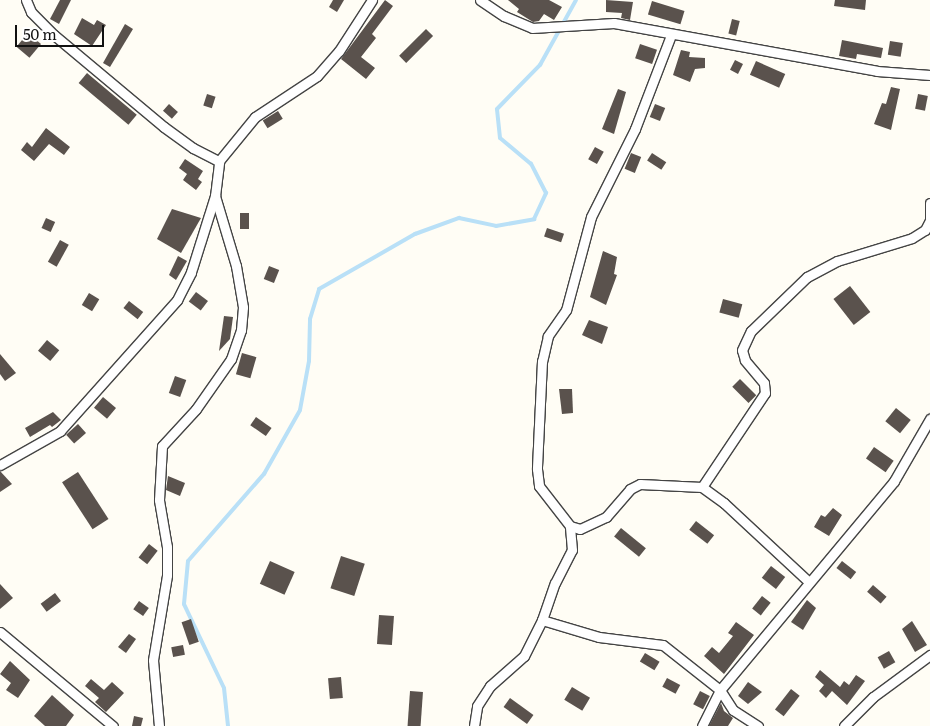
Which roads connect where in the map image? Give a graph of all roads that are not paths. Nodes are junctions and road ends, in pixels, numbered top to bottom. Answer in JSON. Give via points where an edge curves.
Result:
{"nodes":[{"id":1,"x":26,"y":0,"type":"edge"},
{"id":2,"x":372,"y":0,"type":"edge"},
{"id":3,"x":480,"y":0,"type":"edge"},
{"id":4,"x":671,"y":35,"type":"junction"},
{"id":5,"x":930,"y":75,"type":"edge"},
{"id":6,"x":219,"y":161,"type":"junction"},
{"id":7,"x":215,"y":196,"type":"junction"},
{"id":8,"x":930,"y":203,"type":"edge"},
{"id":9,"x":930,"y":219,"type":"edge"},
{"id":10,"x":930,"y":419,"type":"edge"},
{"id":11,"x":0,"y":465,"type":"edge"},
{"id":12,"x":702,"y":487,"type":"junction"},
{"id":13,"x":570,"y":526,"type":"junction"},
{"id":14,"x":809,"y":582,"type":"junction"},
{"id":15,"x":542,"y":620,"type":"junction"},
{"id":16,"x":0,"y":632,"type":"edge"},
{"id":17,"x":930,"y":656,"type":"edge"},
{"id":18,"x":720,"y":690,"type":"junction"},
{"id":19,"x":113,"y":726,"type":"edge"},
{"id":20,"x":159,"y":726,"type":"edge"},
{"id":21,"x":474,"y":726,"type":"edge"},
{"id":22,"x":702,"y":726,"type":"edge"},
{"id":23,"x":758,"y":726,"type":"edge"},
{"id":24,"x":844,"y":726,"type":"edge"}],
"edges":[{"from":1,"to":6,"type":"street","via":[[31,12],[54,35],[164,127],[193,148]]},
{"from":2,"to":6,"type":"street","via":[[339,51],[316,76],[255,117]]},
{"from":3,"to":4,"type":"street","via":[[504,16],[532,28],[614,23]]},
{"from":4,"to":5,"type":"street","via":[[878,71]]},
{"from":4,"to":13,"type":"street","via":[[635,129],[591,217],[566,310],[548,336],[542,361],[539,486]]},
{"from":6,"to":7,"type":"street"},
{"from":7,"to":11,"type":"street","via":[[191,272],[177,300],[60,431]]},
{"from":7,"to":20,"type":"street","via":[[236,266],[243,307],[241,330],[231,359],[196,409],[162,446],[159,500],[167,547],[154,660]]},
{"from":8,"to":9,"type":"street"},
{"from":9,"to":12,"type":"street","via":[[925,230],[912,238],[837,261],[807,277],[751,331],[742,350],[745,360],[764,383],[765,393]]},
{"from":10,"to":14,"type":"street","via":[[894,481]]},
{"from":12,"to":13,"type":"street","via":[[640,484],[630,490],[606,517],[580,529]]},
{"from":12,"to":14,"type":"street","via":[[724,503]]},
{"from":13,"to":15,"type":"street","via":[[572,550],[555,583]]},
{"from":14,"to":18,"type":"street"},
{"from":15,"to":18,"type":"street","via":[[599,637],[664,645]]},
{"from":15,"to":21,"type":"street","via":[[524,656],[490,686],[477,706]]},
{"from":16,"to":19,"type":"street"},
{"from":17,"to":24,"type":"street","via":[[874,697]]},
{"from":18,"to":22,"type":"street"},
{"from":18,"to":23,"type":"street","via":[[733,710]]}]}
